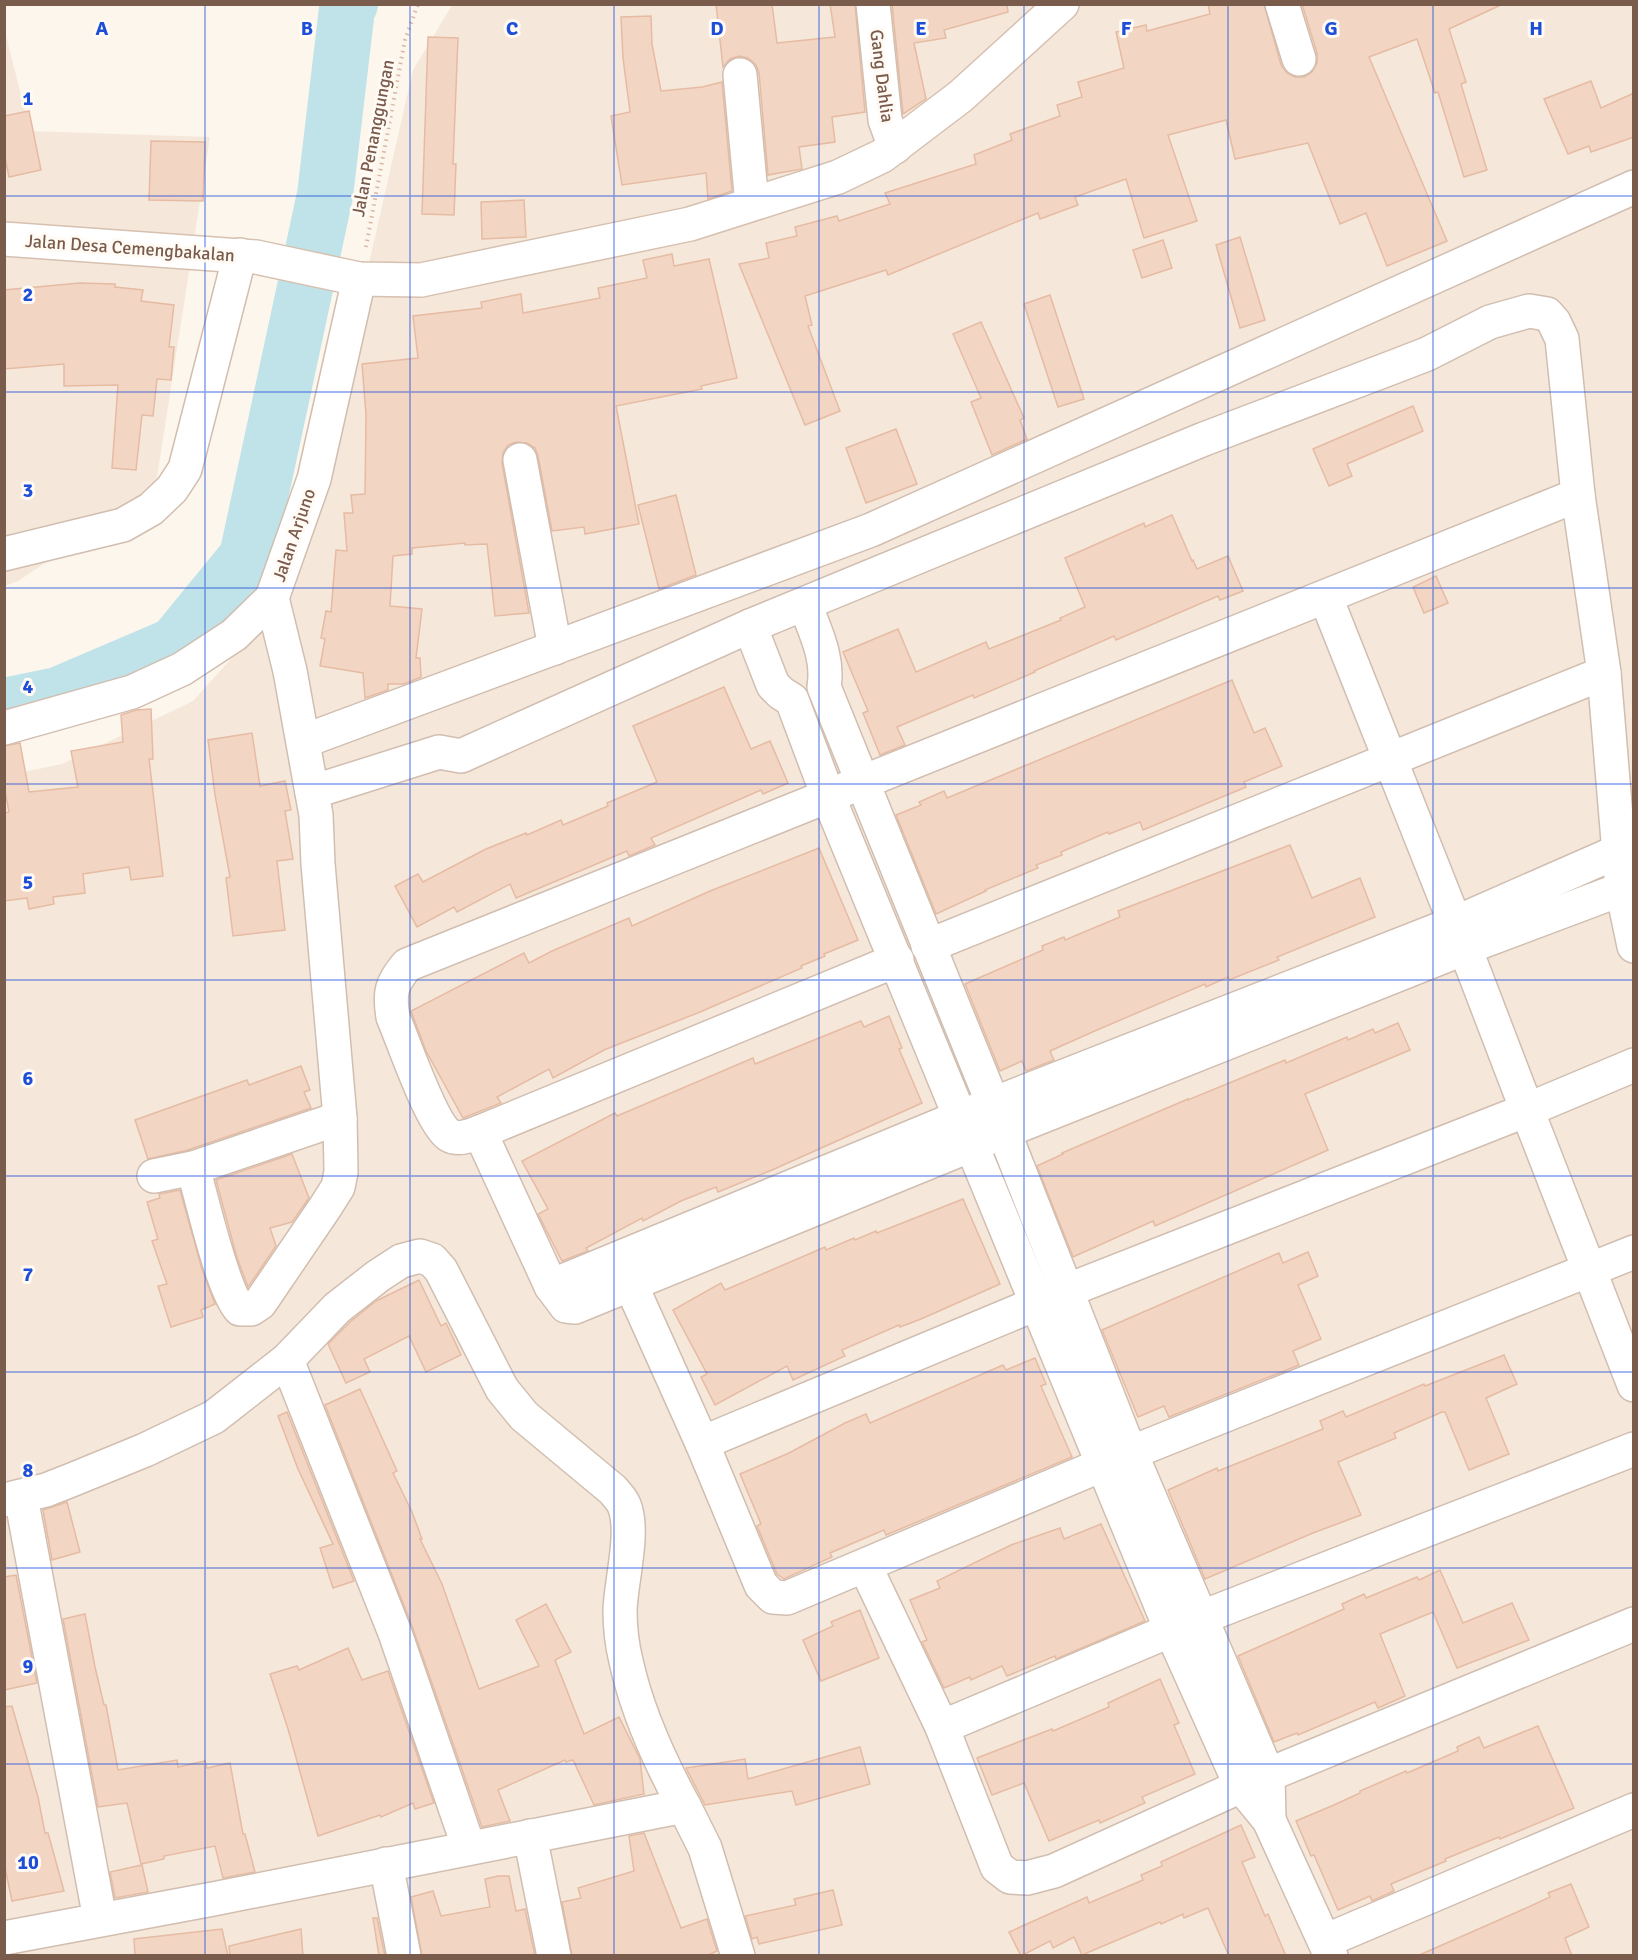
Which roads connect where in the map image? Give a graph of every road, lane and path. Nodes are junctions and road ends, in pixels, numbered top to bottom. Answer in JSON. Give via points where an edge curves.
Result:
{"nodes":[{"id":1,"x":418,"y":4,"type":"edge"},
{"id":2,"x":873,"y":4,"type":"edge"},
{"id":3,"x":1062,"y":4,"type":"edge"},
{"id":4,"x":1282,"y":4,"type":"edge"},
{"id":5,"x":1299,"y":59,"type":"dead end"},
{"id":6,"x":740,"y":75,"type":"dead end"},
{"id":7,"x":895,"y":147,"type":"junction"},
{"id":8,"x":1634,"y":187,"type":"edge"},
{"id":9,"x":752,"y":204,"type":"junction"},
{"id":10,"x":4,"y":239,"type":"edge"},
{"id":11,"x":248,"y":256,"type":"junction"},
{"id":12,"x":352,"y":277,"type":"junction"},
{"id":13,"x":520,"y":460,"type":"dead end"},
{"id":14,"x":1578,"y":495,"type":"junction"},
{"id":15,"x":4,"y":554,"type":"edge"},
{"id":16,"x":272,"y":598,"type":"junction"},
{"id":17,"x":1326,"y":598,"type":"junction"},
{"id":18,"x":805,"y":604,"type":"junction"},
{"id":19,"x":750,"y":626,"type":"junction"},
{"id":20,"x":555,"y":648,"type":"junction"},
{"id":21,"x":1604,"y":673,"type":"junction"},
{"id":22,"x":824,"y":687,"type":"junction"},
{"id":23,"x":792,"y":700,"type":"junction"},
{"id":24,"x":4,"y":728,"type":"edge"},
{"id":25,"x":304,"y":741,"type":"junction"},
{"id":26,"x":1389,"y":761,"type":"junction"},
{"id":27,"x":862,"y":782,"type":"junction"},
{"id":28,"x":828,"y":795,"type":"junction"},
{"id":29,"x":314,"y":803,"type":"junction"},
{"id":30,"x":1619,"y":851,"type":"junction"},
{"id":31,"x":1622,"y":889,"type":"junction"},
{"id":32,"x":1460,"y":936,"type":"junction"},
{"id":33,"x":928,"y":946,"type":"junction"},
{"id":34,"x":1634,"y":946,"type":"edge"},
{"id":35,"x":897,"y":960,"type":"junction"},
{"id":36,"x":1634,"y":1065,"type":"edge"},
{"id":37,"x":1527,"y":1110,"type":"junction"},
{"id":38,"x":340,"y":1118,"type":"junction"},
{"id":39,"x":998,"y":1118,"type":"junction"},
{"id":40,"x":966,"y":1131,"type":"junction"},
{"id":41,"x":480,"y":1132,"type":"junction"},
{"id":42,"x":193,"y":1168,"type":"junction"},
{"id":43,"x":154,"y":1176,"type":"dead end"},
{"id":44,"x":1634,"y":1252,"type":"edge"},
{"id":45,"x":1589,"y":1270,"type":"junction"},
{"id":46,"x":631,"y":1285,"type":"junction"},
{"id":47,"x":551,"y":1286,"type":"junction"},
{"id":48,"x":1052,"y":1297,"type":"junction"},
{"id":49,"x":287,"y":1360,"type":"junction"},
{"id":50,"x":1634,"y":1385,"type":"edge"},
{"id":51,"x":702,"y":1443,"type":"junction"},
{"id":52,"x":1634,"y":1449,"type":"edge"},
{"id":53,"x":1117,"y":1459,"type":"junction"},
{"id":54,"x":13,"y":1499,"type":"edge"},
{"id":55,"x":865,"y":1566,"type":"junction"},
{"id":56,"x":1186,"y":1624,"type":"junction"},
{"id":57,"x":1634,"y":1624,"type":"edge"},
{"id":58,"x":942,"y":1727,"type":"junction"},
{"id":59,"x":1254,"y":1780,"type":"junction"},
{"id":60,"x":684,"y":1806,"type":"junction"},
{"id":61,"x":1634,"y":1810,"type":"edge"},
{"id":62,"x":530,"y":1836,"type":"junction"},
{"id":63,"x":469,"y":1848,"type":"junction"},
{"id":64,"x":386,"y":1864,"type":"junction"},
{"id":65,"x":100,"y":1919,"type":"junction"},
{"id":66,"x":4,"y":1938,"type":"edge"},
{"id":67,"x":1328,"y":1948,"type":"edge"},
{"id":68,"x":404,"y":1956,"type":"edge"},
{"id":69,"x":554,"y":1956,"type":"edge"},
{"id":70,"x":738,"y":1956,"type":"edge"}],
"edges":[{"from":1,"to":12,"type":"path","name":"Jalan Penanggungan","via":[[405,40]]},
{"from":2,"to":7,"type":"street","name":"Gang Dahlia","via":[[885,120]]},
{"from":3,"to":7,"type":"street","name":"Jalan Desa Cemengbakalan","via":[[961,96]]},
{"from":4,"to":5,"type":"street"},
{"from":6,"to":9,"type":"street"},
{"from":7,"to":9,"type":"street","name":"Jalan Desa Cemengbakalan","via":[[838,177]]},
{"from":8,"to":20,"type":"street","via":[[871,530]]},
{"from":9,"to":12,"type":"street","name":"Jalan Desa Cemengbakalan","via":[[690,224],[421,280]]},
{"from":10,"to":11,"type":"street","name":"Jalan Desa Cemengbakalan"},
{"from":11,"to":12,"type":"street","name":"Jalan Desa Cemengbakalan"},
{"from":11,"to":15,"type":"street","via":[[185,469],[172,489],[151,509],[123,525]]},
{"from":12,"to":16,"type":"street","name":"Jalan Arjuno","via":[[314,478]]},
{"from":13,"to":20,"type":"street"},
{"from":14,"to":17,"type":"street"},
{"from":14,"to":18,"type":"street","via":[[1562,339],[1547,314],[1528,311],[1490,322],[1427,354],[1204,439]]},
{"from":14,"to":21,"type":"street"},
{"from":16,"to":24,"type":"street","via":[[234,635],[182,669],[132,692]]},
{"from":16,"to":25,"type":"street","name":"Jalan Arjuno"},
{"from":17,"to":26,"type":"street"},
{"from":17,"to":27,"type":"street"},
{"from":18,"to":19,"type":"street"},
{"from":18,"to":22,"type":"street","via":[[826,660]]},
{"from":19,"to":23,"type":"street","via":[[773,685]]},
{"from":19,"to":29,"type":"street","via":[[461,756],[439,752]]},
{"from":20,"to":25,"type":"street"},
{"from":21,"to":26,"type":"street"},
{"from":21,"to":30,"type":"street"},
{"from":22,"to":23,"type":"street"},
{"from":22,"to":27,"type":"street"},
{"from":23,"to":28,"type":"street"},
{"from":25,"to":29,"type":"street","name":"Jalan Arjuno"},
{"from":26,"to":32,"type":"street"},
{"from":26,"to":33,"type":"street"},
{"from":27,"to":28,"type":"street"},
{"from":27,"to":33,"type":"street"},
{"from":28,"to":35,"type":"street"},
{"from":28,"to":41,"type":"street","via":[[407,965],[394,980],[390,999],[393,1017],[435,1117],[450,1136],[460,1138]]},
{"from":29,"to":38,"type":"street","name":"Jalan Arjuno"},
{"from":30,"to":31,"type":"street"},
{"from":30,"to":32,"type":"street"},
{"from":31,"to":32,"type":"street"},
{"from":31,"to":34,"type":"street"},
{"from":32,"to":37,"type":"street"},
{"from":32,"to":39,"type":"street"},
{"from":33,"to":39,"type":"street"},
{"from":35,"to":40,"type":"street"},
{"from":35,"to":41,"type":"street"},
{"from":36,"to":37,"type":"street"},
{"from":37,"to":45,"type":"street"},
{"from":37,"to":48,"type":"street"},
{"from":38,"to":42,"type":"street"},
{"from":38,"to":42,"type":"street","name":"Jalan Arjuno","via":[[338,1187],[260,1303],[251,1309],[240,1309],[234,1302]]},
{"from":39,"to":40,"type":"street"},
{"from":39,"to":48,"type":"street"},
{"from":40,"to":46,"type":"street"},
{"from":40,"to":47,"type":"street"},
{"from":40,"to":48,"type":"street"},
{"from":41,"to":47,"type":"street"},
{"from":42,"to":43,"type":"street"},
{"from":44,"to":45,"type":"street"},
{"from":45,"to":50,"type":"street"},
{"from":45,"to":53,"type":"street"},
{"from":46,"to":47,"type":"street","via":[[575,1307],[566,1306]]},
{"from":46,"to":51,"type":"street"},
{"from":48,"to":51,"type":"street"},
{"from":48,"to":53,"type":"street"},
{"from":49,"to":54,"type":"street","via":[[214,1418],[46,1490]]},
{"from":49,"to":60,"type":"street","via":[[337,1308],[401,1262],[420,1256],[432,1260],[441,1270],[502,1389],[524,1416],[624,1503],[628,1534],[620,1611],[625,1660],[642,1718]]},
{"from":49,"to":63,"type":"street","via":[[395,1633]]},
{"from":51,"to":55,"type":"street","via":[[761,1585],[773,1597],[787,1598]]},
{"from":52,"to":56,"type":"street"},
{"from":53,"to":55,"type":"street"},
{"from":53,"to":56,"type":"street"},
{"from":54,"to":65,"type":"street"},
{"from":55,"to":58,"type":"street"},
{"from":56,"to":58,"type":"street"},
{"from":56,"to":59,"type":"street"},
{"from":57,"to":59,"type":"street"},
{"from":58,"to":59,"type":"street","via":[[997,1867],[1010,1877],[1028,1878],[1054,1871]]},
{"from":59,"to":67,"type":"street"},
{"from":60,"to":62,"type":"street"},
{"from":60,"to":70,"type":"street","via":[[705,1848]]},
{"from":61,"to":67,"type":"street"},
{"from":62,"to":63,"type":"street"},
{"from":62,"to":69,"type":"street"},
{"from":63,"to":64,"type":"street"},
{"from":64,"to":65,"type":"street"},
{"from":64,"to":68,"type":"street"},
{"from":65,"to":66,"type":"street"}]}
